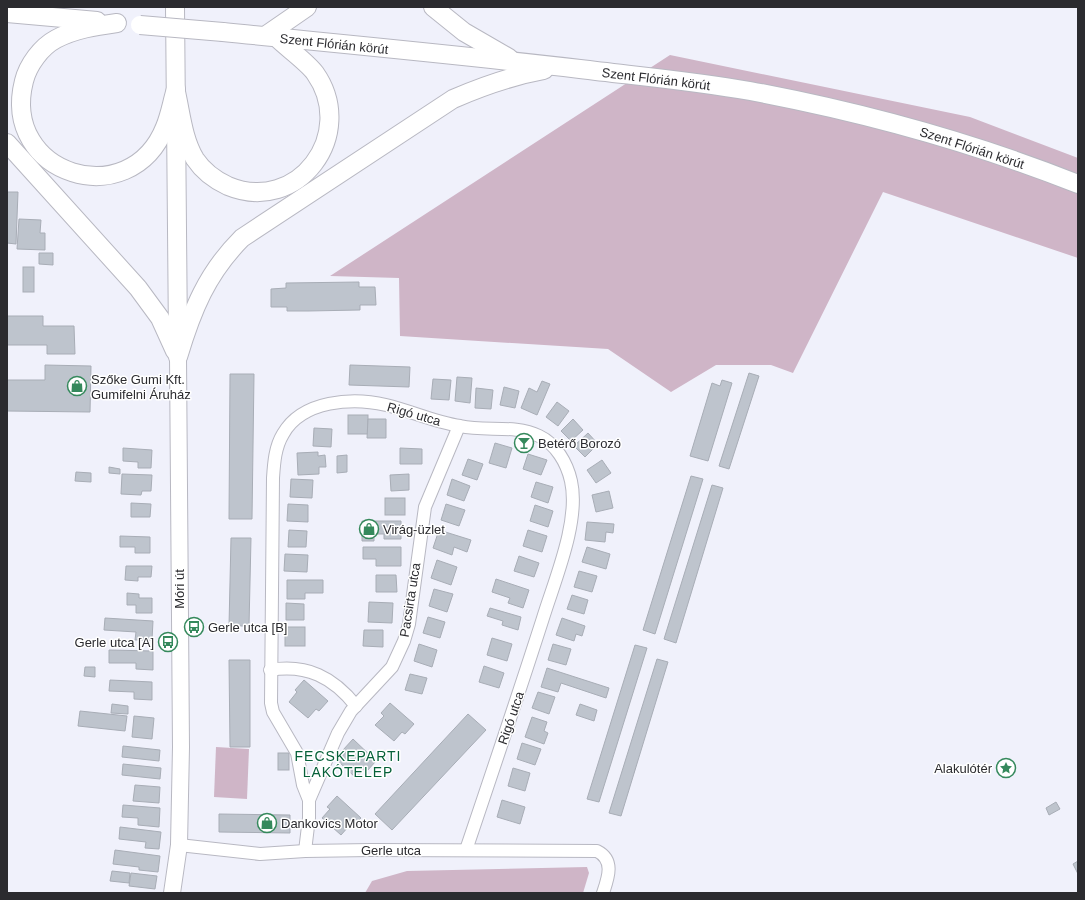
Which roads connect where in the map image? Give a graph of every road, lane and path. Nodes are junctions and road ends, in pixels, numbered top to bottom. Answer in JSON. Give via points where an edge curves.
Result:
{"nodes":[{"id":1,"x":175,"y":7,"type":"edge"},
{"id":2,"x":307,"y":7,"type":"edge"},
{"id":3,"x":433,"y":7,"type":"edge"},
{"id":4,"x":7,"y":13,"type":"edge"},
{"id":5,"x":117,"y":23,"type":"junction"},
{"id":6,"x":271,"y":37,"type":"junction"},
{"id":7,"x":515,"y":61,"type":"junction"},
{"id":8,"x":560,"y":67,"type":"junction"},
{"id":9,"x":176,"y":89,"type":"junction"},
{"id":10,"x":7,"y":143,"type":"edge"},
{"id":11,"x":1078,"y":184,"type":"edge"},
{"id":12,"x":178,"y":357,"type":"junction"},
{"id":13,"x":459,"y":426,"type":"junction"},
{"id":14,"x":270,"y":670,"type":"junction"},
{"id":15,"x":356,"y":706,"type":"junction"},
{"id":16,"x":309,"y":800,"type":"junction"},
{"id":17,"x":179,"y":845,"type":"junction"},
{"id":18,"x":466,"y":850,"type":"junction"},
{"id":19,"x":305,"y":851,"type":"junction"},
{"id":20,"x":172,"y":893,"type":"edge"},
{"id":21,"x":603,"y":893,"type":"edge"}],
"edges":[{"from":1,"to":9,"type":"main road"},
{"from":2,"to":6,"type":"main road"},
{"from":3,"to":7,"type":"main road","via":[[464,32]]},
{"from":4,"to":5,"type":"main road"},
{"from":5,"to":6,"type":"main road","name":"Szent Flórián körút","bridge":true},
{"from":5,"to":9,"type":"main road","via":[[67,34],[44,48],[33,61],[25,76],[20,100],[26,134],[35,150],[55,166],[74,174],[112,176],[128,169],[144,157],[157,141],[165,128]]},
{"from":6,"to":7,"type":"main road","name":"Szent Flórián körút"},
{"from":6,"to":9,"type":"main road","via":[[314,72],[329,101],[329,132],[324,148],[307,172],[294,182],[263,192],[248,191],[221,183],[208,174],[196,160],[187,142]]},
{"from":7,"to":8,"type":"main road","name":"Szent Flórián körút"},
{"from":8,"to":11,"type":"main road","name":"Szent Flórián körút","via":[[692,82],[800,101],[946,138]]},
{"from":8,"to":12,"type":"main road","via":[[486,84],[452,99],[257,226],[225,255],[209,278],[188,322]]},
{"from":9,"to":12,"type":"main road"},
{"from":10,"to":12,"type":"main road","via":[[138,288],[160,318]]},
{"from":12,"to":17,"type":"main road","name":"Móri út","via":[[181,747]]},
{"from":13,"to":14,"type":"street","name":"Rigó utca","via":[[384,404],[344,402],[320,405],[308,410],[283,432],[274,460],[273,478]]},
{"from":13,"to":15,"type":"street","name":"Pacsirta utca","via":[[425,507],[409,624],[404,641],[385,676]]},
{"from":13,"to":18,"type":"street","name":"Rigó utca","via":[[512,429],[540,436],[560,454],[571,480],[573,494],[571,526],[518,698]]},
{"from":14,"to":15,"type":"street","via":[[295,668],[324,677],[348,695]]},
{"from":14,"to":16,"type":"street","name":"Rigó utca","via":[[273,712],[297,753],[303,785]]},
{"from":15,"to":16,"type":"street","name":"Pacsirta utca","via":[[334,740]]},
{"from":16,"to":19,"type":"street","name":"Rigó utca"},
{"from":17,"to":19,"type":"street","name":"Gerle utca","via":[[260,854]]},
{"from":17,"to":20,"type":"main road","name":"Móri út"},
{"from":18,"to":19,"type":"street","name":"Gerle utca"},
{"from":18,"to":21,"type":"street","name":"Gerle utca","via":[[597,851],[604,854],[610,870]]}]}
